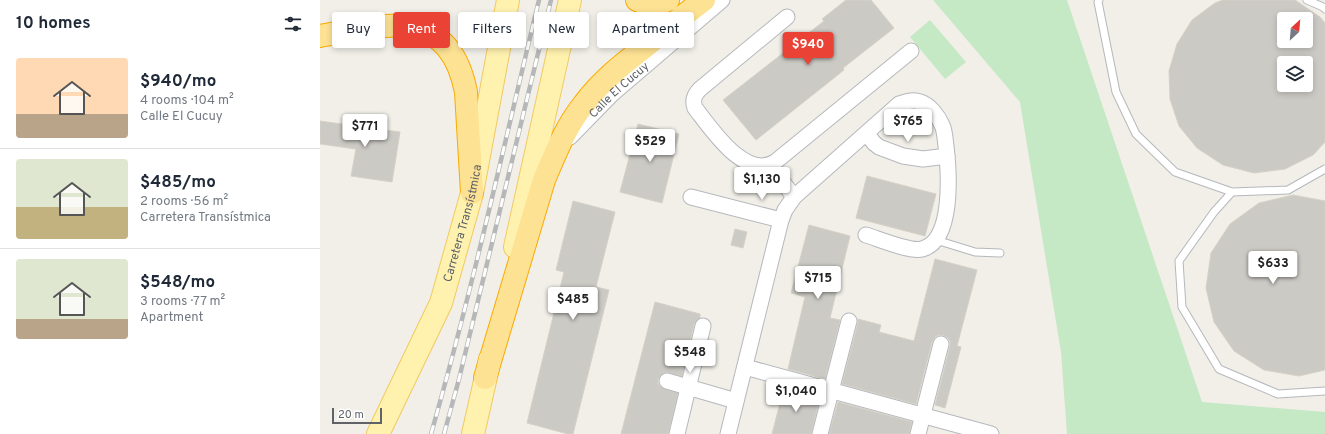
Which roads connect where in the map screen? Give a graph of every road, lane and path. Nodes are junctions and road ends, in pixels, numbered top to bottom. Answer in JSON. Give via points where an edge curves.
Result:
{"nodes":[{"id":1,"x":508,"y":0,"type":"edge"},
{"id":2,"x":570,"y":0,"type":"edge"},
{"id":3,"x":637,"y":0,"type":"edge"},
{"id":4,"x":668,"y":0,"type":"edge"},
{"id":5,"x":704,"y":0,"type":"edge"},
{"id":6,"x":722,"y":0,"type":"edge"},
{"id":7,"x":1098,"y":0,"type":"edge"},
{"id":8,"x":1307,"y":0,"type":"edge"},
{"id":9,"x":1325,"y":9,"type":"edge"},
{"id":10,"x":787,"y":17,"type":"dead end"},
{"id":11,"x":320,"y":36,"type":"edge"},
{"id":12,"x":911,"y":51,"type":"dead end"},
{"id":13,"x":867,"y":134,"type":"junction"},
{"id":14,"x":556,"y":152,"type":"junction"},
{"id":15,"x":947,"y":156,"type":"junction"},
{"id":16,"x":770,"y":165,"type":"junction"},
{"id":17,"x":1325,"y":168,"type":"edge"},
{"id":18,"x":1232,"y":192,"type":"junction"},
{"id":19,"x":472,"y":193,"type":"junction"},
{"id":20,"x":794,"y":197,"type":"junction"},
{"id":21,"x":691,"y":198,"type":"dead end"},
{"id":22,"x":781,"y":220,"type":"junction"},
{"id":23,"x":866,"y":235,"type":"dead end"},
{"id":24,"x":936,"y":240,"type":"junction"},
{"id":25,"x":1000,"y":253,"type":"dead end"},
{"id":26,"x":849,"y":321,"type":"dead end"},
{"id":27,"x":703,"y":326,"type":"dead end"},
{"id":28,"x":941,"y":344,"type":"dead end"},
{"id":29,"x":745,"y":367,"type":"junction"},
{"id":30,"x":486,"y":378,"type":"junction"},
{"id":31,"x":667,"y":381,"type":"dead end"},
{"id":32,"x":688,"y":387,"type":"junction"},
{"id":33,"x":831,"y":391,"type":"junction"},
{"id":34,"x":1325,"y":391,"type":"edge"},
{"id":35,"x":736,"y":400,"type":"junction"},
{"id":36,"x":922,"y":415,"type":"junction"},
{"id":37,"x":378,"y":434,"type":"edge"},
{"id":38,"x":473,"y":434,"type":"edge"},
{"id":39,"x":677,"y":434,"type":"edge"},
{"id":40,"x":728,"y":434,"type":"edge"},
{"id":41,"x":820,"y":434,"type":"edge"},
{"id":42,"x":918,"y":434,"type":"edge"},
{"id":43,"x":991,"y":434,"type":"edge"}],
"edges":[{"from":1,"to":19,"type":"main road","name":"Carretera Transístmica"},
{"from":2,"to":30,"type":"main road"},
{"from":3,"to":4,"type":"highway","via":[[653,4]]},
{"from":5,"to":14,"type":"highway","via":[[621,66],[594,91],[573,120]]},
{"from":6,"to":14,"type":"street","name":"Calle El Cucuy","via":[[612,94]]},
{"from":7,"to":18,"type":"lane","via":[[1116,92],[1136,134],[1175,172]]},
{"from":8,"to":9,"type":"lane"},
{"from":10,"to":16,"type":"street","via":[[700,90],[693,103],[694,108],[730,151],[760,166]]},
{"from":11,"to":19,"type":"highway","via":[[370,27],[408,26],[429,32],[447,47],[459,66],[466,92]]},
{"from":12,"to":16,"type":"street"},
{"from":13,"to":15,"type":"street","via":[[879,147],[903,156],[923,159]]},
{"from":13,"to":15,"type":"street","via":[[899,104],[920,102],[930,107],[943,127]]},
{"from":13,"to":20,"type":"street"},
{"from":14,"to":30,"type":"highway","via":[[537,201]]},
{"from":15,"to":24,"type":"street","via":[[948,206]]},
{"from":16,"to":20,"type":"street"},
{"from":17,"to":18,"type":"lane","via":[[1288,190]]},
{"from":18,"to":34,"type":"lane","via":[[1214,212],[1179,262],[1182,307],[1219,369],[1278,394]]},
{"from":19,"to":37,"type":"main road","name":"Carretera Transístmica","via":[[442,303]]},
{"from":20,"to":22,"type":"street"},
{"from":21,"to":22,"type":"street"},
{"from":22,"to":29,"type":"street"},
{"from":23,"to":24,"type":"street","via":[[914,250],[927,247]]},
{"from":24,"to":25,"type":"lane","via":[[975,252]]},
{"from":26,"to":33,"type":"street"},
{"from":27,"to":32,"type":"street"},
{"from":28,"to":36,"type":"street"},
{"from":29,"to":33,"type":"street"},
{"from":29,"to":35,"type":"street"},
{"from":30,"to":38,"type":"main road"},
{"from":31,"to":32,"type":"street"},
{"from":32,"to":35,"type":"street"},
{"from":32,"to":39,"type":"street"},
{"from":33,"to":36,"type":"street"},
{"from":33,"to":41,"type":"street"},
{"from":35,"to":40,"type":"street"},
{"from":36,"to":42,"type":"street"},
{"from":36,"to":43,"type":"street"}]}
